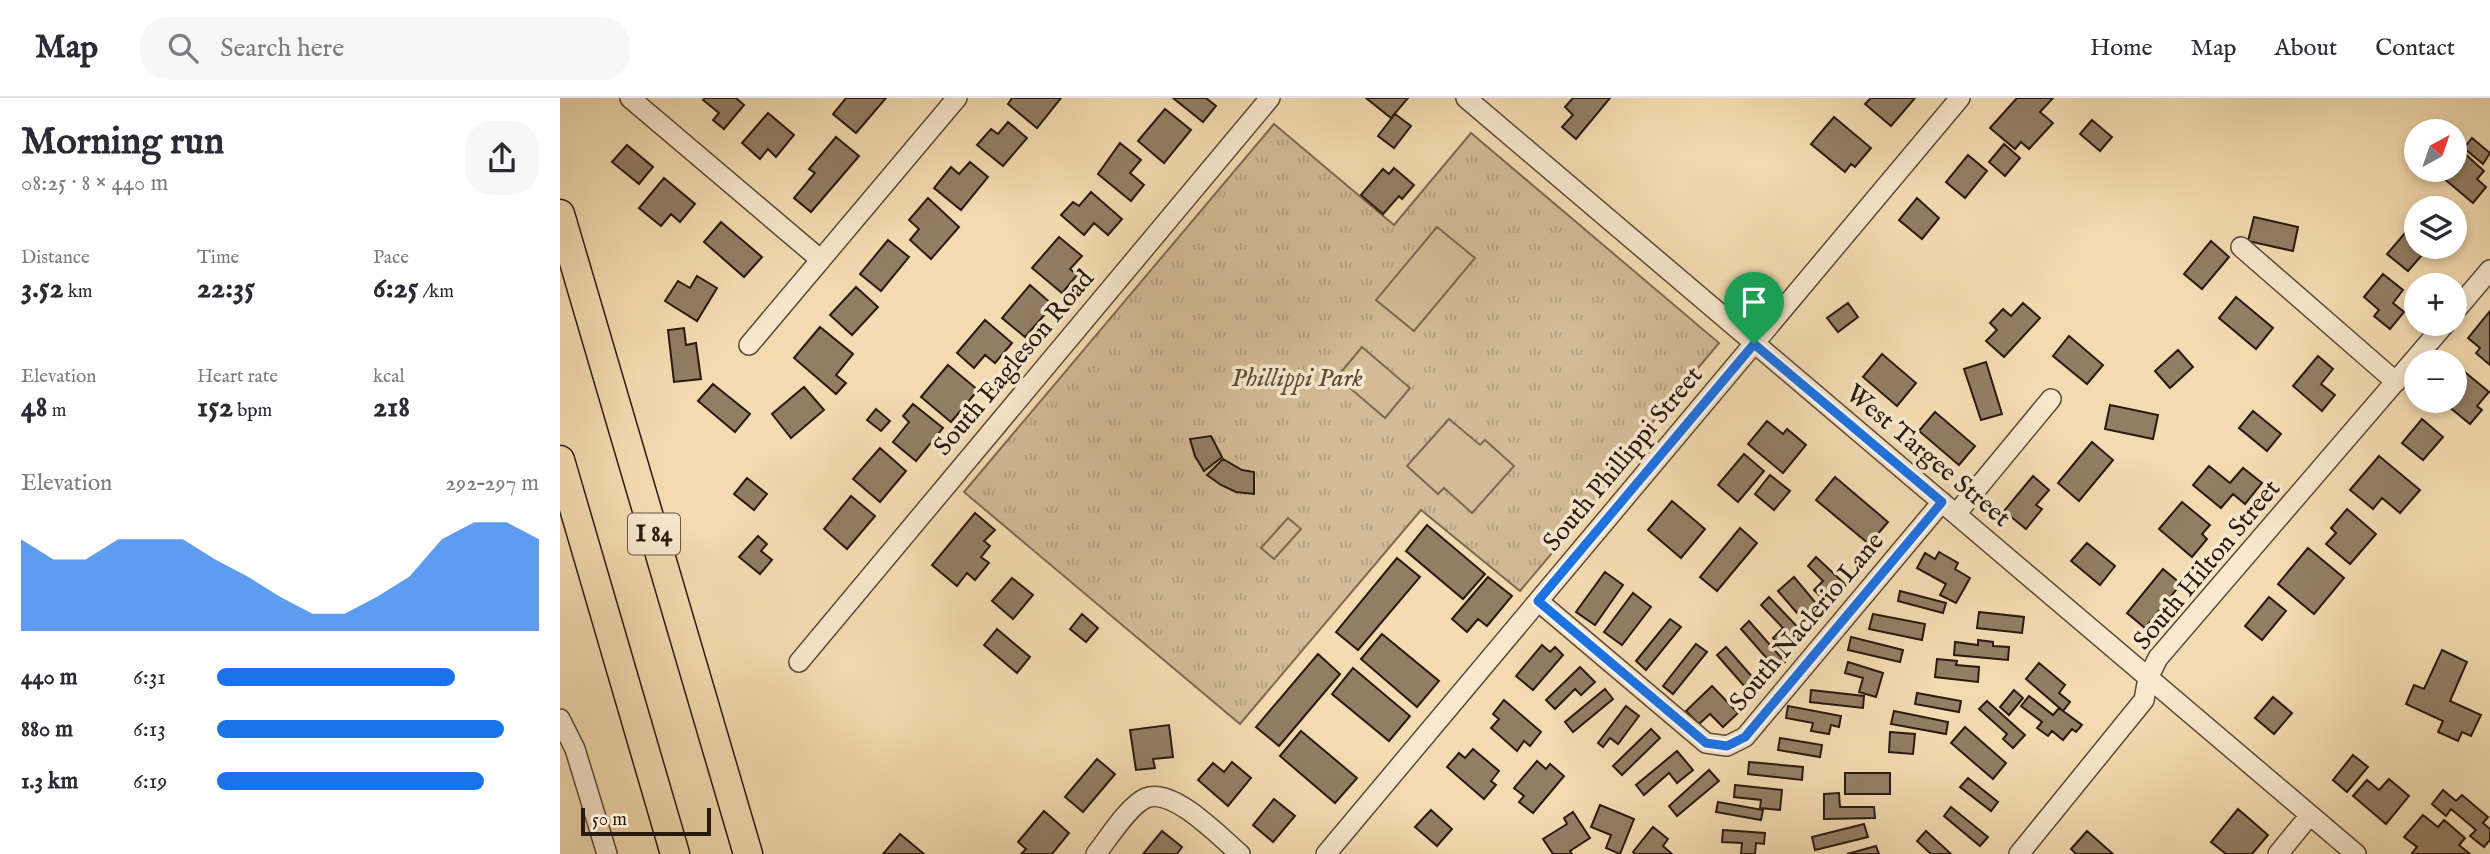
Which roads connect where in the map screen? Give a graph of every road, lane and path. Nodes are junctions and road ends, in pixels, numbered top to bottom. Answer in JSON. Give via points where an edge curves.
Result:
{"nodes":[{"id":1,"x":630,"y":98,"type":"edge"},
{"id":2,"x":957,"y":98,"type":"edge"},
{"id":3,"x":1270,"y":98,"type":"edge"},
{"id":4,"x":1466,"y":98,"type":"edge"},
{"id":5,"x":1960,"y":98,"type":"edge"},
{"id":6,"x":560,"y":214,"type":"edge"},
{"id":7,"x":2241,"y":247,"type":"dead end"},
{"id":8,"x":821,"y":260,"type":"junction"},
{"id":9,"x":2490,"y":270,"type":"edge"},
{"id":10,"x":2467,"y":297,"type":"edge"},
{"id":11,"x":2435,"y":336,"type":"edge"},
{"id":12,"x":1754,"y":344,"type":"junction"},
{"id":13,"x":749,"y":345,"type":"dead end"},
{"id":14,"x":2396,"y":382,"type":"junction"},
{"id":15,"x":2051,"y":399,"type":"dead end"},
{"id":16,"x":560,"y":460,"type":"edge"},
{"id":17,"x":1949,"y":508,"type":"junction"},
{"id":18,"x":1538,"y":601,"type":"junction"},
{"id":19,"x":799,"y":663,"type":"dead end"},
{"id":20,"x":2148,"y":678,"type":"junction"},
{"id":21,"x":560,"y":719,"type":"edge"},
{"id":22,"x":2310,"y":816,"type":"junction"},
{"id":23,"x":607,"y":854,"type":"edge"},
{"id":24,"x":675,"y":854,"type":"edge"},
{"id":25,"x":748,"y":854,"type":"edge"},
{"id":26,"x":1096,"y":854,"type":"edge"},
{"id":27,"x":1240,"y":854,"type":"edge"},
{"id":28,"x":1325,"y":854,"type":"edge"},
{"id":29,"x":2019,"y":854,"type":"edge"},
{"id":30,"x":2278,"y":854,"type":"edge"},
{"id":31,"x":2356,"y":854,"type":"edge"}],
"edges":[{"from":1,"to":8,"type":"street"},
{"from":2,"to":8,"type":"street"},
{"from":3,"to":19,"type":"street","name":"South Eagleson Road"},
{"from":4,"to":12,"type":"street","name":"West Targee Street"},
{"from":5,"to":12,"type":"street","name":"South Phillippi Street"},
{"from":6,"to":25,"type":"highway","number":"I 84"},
{"from":7,"to":14,"type":"street"},
{"from":8,"to":13,"type":"street"},
{"from":9,"to":10,"type":"street"},
{"from":11,"to":14,"type":"street","name":"South Hilton Street"},
{"from":12,"to":17,"type":"street","name":"West Targee Street"},
{"from":12,"to":18,"type":"street","name":"South Phillippi Street"},
{"from":14,"to":20,"type":"street","name":"South Hilton Street","via":[[2158,658]]},
{"from":15,"to":17,"type":"street","name":"South Naclerio Lane"},
{"from":16,"to":24,"type":"highway","number":"I 84"},
{"from":17,"to":18,"type":"street","name":"South Naclerio Lane","via":[[1745,737],[1727,746],[1706,743]]},
{"from":17,"to":20,"type":"street","name":"West Targee Street"},
{"from":18,"to":28,"type":"street","name":"South Phillippi Street"},
{"from":20,"to":22,"type":"street","name":"West Targee Street"},
{"from":20,"to":29,"type":"street","name":"South Hilton Street","via":[[2144,700]]},
{"from":21,"to":23,"type":"street","via":[[575,749]]},
{"from":22,"to":30,"type":"street"},
{"from":22,"to":31,"type":"street","name":"West Targee Street"},
{"from":26,"to":27,"type":"street","via":[[1134,806],[1157,795],[1183,806]]}]}
